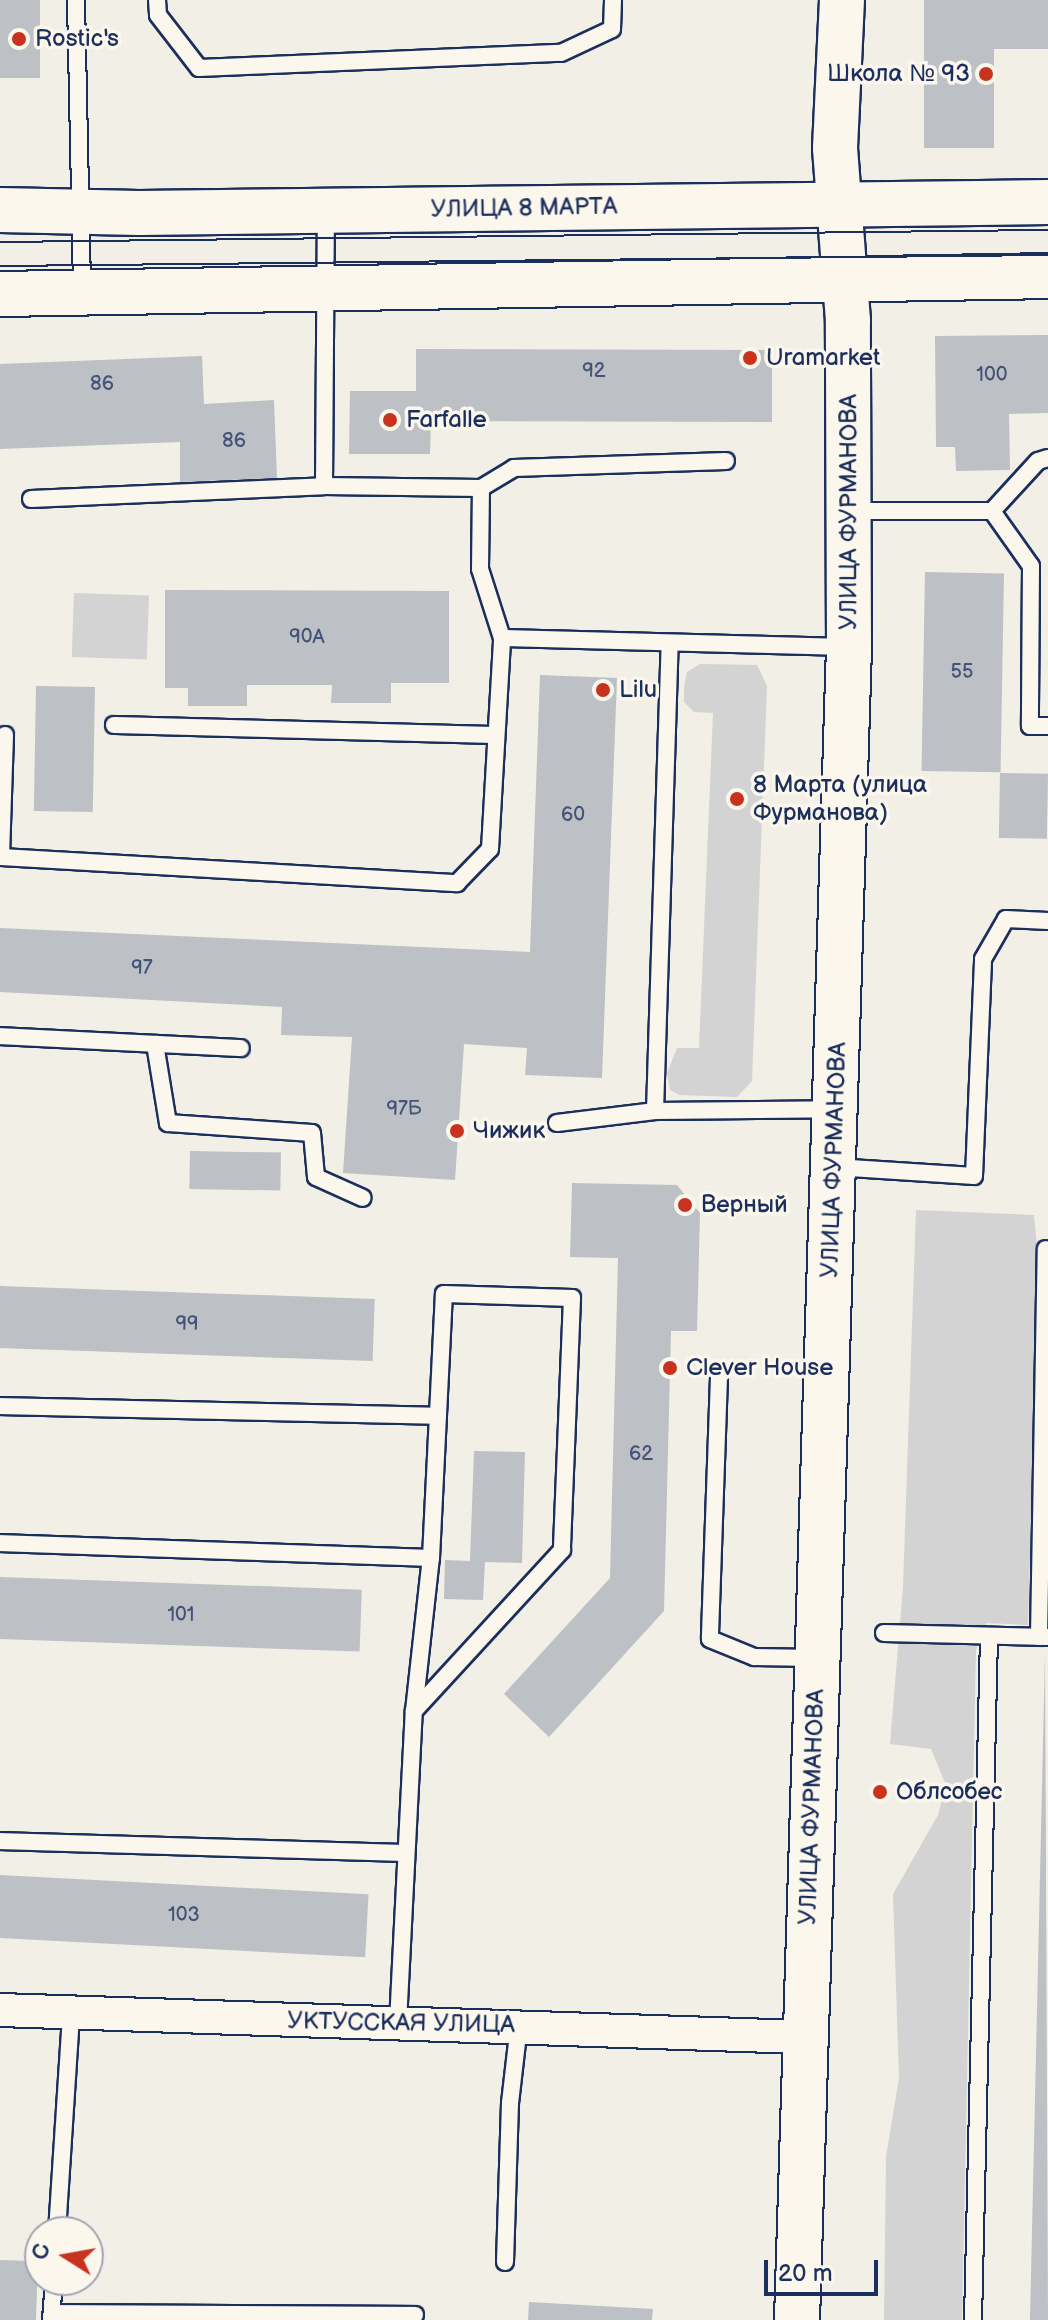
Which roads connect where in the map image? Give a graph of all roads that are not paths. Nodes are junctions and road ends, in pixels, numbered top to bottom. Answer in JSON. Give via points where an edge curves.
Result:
{"nodes":[{"id":1,"x":76,"y":0,"type":"edge"},
{"id":2,"x":157,"y":0,"type":"edge"},
{"id":3,"x":613,"y":0,"type":"edge"},
{"id":4,"x":842,"y":0,"type":"edge"},
{"id":5,"x":1048,"y":202,"type":"edge"},
{"id":6,"x":839,"y":203,"type":"junction"},
{"id":7,"x":80,"y":209,"type":"junction"},
{"id":8,"x":0,"y":210,"type":"edge"},
{"id":9,"x":326,"y":211,"type":"junction"},
{"id":10,"x":1048,"y":276,"type":"edge"},
{"id":11,"x":845,"y":280,"type":"junction"},
{"id":12,"x":326,"y":287,"type":"junction"},
{"id":13,"x":82,"y":291,"type":"junction"},
{"id":14,"x":0,"y":294,"type":"edge"},
{"id":15,"x":1048,"y":458,"type":"edge"},
{"id":16,"x":726,"y":461,"type":"dead end"},
{"id":17,"x":324,"y":486,"type":"junction"},
{"id":18,"x":481,"y":488,"type":"junction"},
{"id":19,"x":31,"y":499,"type":"dead end"},
{"id":20,"x":852,"y":511,"type":"junction"},
{"id":21,"x":992,"y":511,"type":"junction"},
{"id":22,"x":502,"y":638,"type":"junction"},
{"id":23,"x":670,"y":643,"type":"junction"},
{"id":24,"x":849,"y":647,"type":"junction"},
{"id":25,"x":114,"y":725,"type":"dead end"},
{"id":26,"x":1048,"y":726,"type":"edge"},
{"id":27,"x":5,"y":735,"type":"dead end"},
{"id":28,"x":495,"y":735,"type":"junction"},
{"id":29,"x":1048,"y":921,"type":"edge"},
{"id":30,"x":0,"y":1036,"type":"edge"},
{"id":31,"x":155,"y":1044,"type":"junction"},
{"id":32,"x":241,"y":1048,"type":"dead end"},
{"id":33,"x":835,"y":1109,"type":"junction"},
{"id":34,"x":655,"y":1111,"type":"junction"},
{"id":35,"x":557,"y":1123,"type":"dead end"},
{"id":36,"x":834,"y":1167,"type":"junction"},
{"id":37,"x":363,"y":1198,"type":"dead end"},
{"id":38,"x":1046,"y":1249,"type":"dead end"},
{"id":39,"x":719,"y":1377,"type":"dead end"},
{"id":40,"x":0,"y":1406,"type":"edge"},
{"id":41,"x":438,"y":1416,"type":"junction"},
{"id":42,"x":0,"y":1543,"type":"edge"},
{"id":43,"x":431,"y":1558,"type":"junction"},
{"id":44,"x":884,"y":1633,"type":"dead end"},
{"id":45,"x":989,"y":1636,"type":"junction"},
{"id":46,"x":1044,"y":1637,"type":"edge"},
{"id":47,"x":818,"y":1658,"type":"junction"},
{"id":48,"x":414,"y":1711,"type":"junction"},
{"id":49,"x":0,"y":1841,"type":"edge"},
{"id":50,"x":405,"y":1853,"type":"junction"},
{"id":51,"x":0,"y":2010,"type":"edge"},
{"id":52,"x":71,"y":2015,"type":"junction"},
{"id":53,"x":398,"y":2023,"type":"junction"},
{"id":54,"x":519,"y":2025,"type":"junction"},
{"id":55,"x":803,"y":2037,"type":"junction"},
{"id":56,"x":58,"y":2216,"type":"edge"},
{"id":57,"x":505,"y":2262,"type":"dead end"},
{"id":58,"x":53,"y":2296,"type":"edge"},
{"id":59,"x":415,"y":2315,"type":"dead end"},
{"id":60,"x":52,"y":2316,"type":"edge"},
{"id":61,"x":797,"y":2320,"type":"edge"},
{"id":62,"x":973,"y":2320,"type":"edge"}],
"edges":[{"from":1,"to":7,"type":"lane"},
{"from":2,"to":3,"type":"lane","via":[[158,15],[199,68],[561,53],[612,29]]},
{"from":4,"to":6,"type":"main road","name":"УЛИЦА ФУРМАНОВА","via":[[835,148]]},
{"from":5,"to":6,"type":"main road","name":"УЛИЦА 8 МАРТА"},
{"from":6,"to":9,"type":"main road","name":"УЛИЦА 8 МАРТА"},
{"from":6,"to":11,"type":"main road","name":"УЛИЦА ФУРМАНОВА"},
{"from":7,"to":8,"type":"main road","name":"УЛИЦА 8 МАРТА"},
{"from":7,"to":9,"type":"main road","name":"УЛИЦА 8 МАРТА"},
{"from":7,"to":13,"type":"lane"},
{"from":9,"to":12,"type":"lane"},
{"from":10,"to":11,"type":"main road"},
{"from":11,"to":12,"type":"main road"},
{"from":11,"to":20,"type":"main road","name":"УЛИЦА ФУРМАНОВА"},
{"from":12,"to":13,"type":"main road"},
{"from":12,"to":17,"type":"lane"},
{"from":13,"to":14,"type":"main road"},
{"from":15,"to":21,"type":"lane","via":[[1038,461]]},
{"from":16,"to":18,"type":"lane","via":[[514,468]]},
{"from":17,"to":18,"type":"lane"},
{"from":17,"to":19,"type":"lane"},
{"from":18,"to":22,"type":"lane","via":[[480,569]]},
{"from":20,"to":21,"type":"lane"},
{"from":20,"to":24,"type":"main road","name":"УЛИЦА ФУРМАНОВА"},
{"from":21,"to":26,"type":"lane","via":[[1031,566],[1030,726]]},
{"from":22,"to":23,"type":"lane"},
{"from":22,"to":28,"type":"lane"},
{"from":23,"to":24,"type":"lane"},
{"from":23,"to":34,"type":"lane"},
{"from":24,"to":33,"type":"main road","name":"УЛИЦА ФУРМАНОВА"},
{"from":25,"to":28,"type":"lane"},
{"from":27,"to":28,"type":"lane","via":[[1,857],[457,883],[490,849]]},
{"from":29,"to":36,"type":"lane","via":[[1006,919],[983,959],[974,1176]]},
{"from":30,"to":31,"type":"lane"},
{"from":31,"to":32,"type":"lane"},
{"from":31,"to":37,"type":"lane","via":[[168,1123],[312,1133],[316,1177]]},
{"from":33,"to":34,"type":"lane"},
{"from":33,"to":36,"type":"main road","name":"УЛИЦА ФУРМАНОВА"},
{"from":34,"to":35,"type":"lane"},
{"from":36,"to":47,"type":"main road","name":"УЛИЦА ФУРМАНОВА"},
{"from":38,"to":46,"type":"lane"},
{"from":39,"to":47,"type":"lane","via":[[710,1639],[754,1657]]},
{"from":40,"to":41,"type":"lane"},
{"from":41,"to":43,"type":"lane"},
{"from":41,"to":48,"type":"lane","via":[[444,1294],[572,1298],[562,1550]]},
{"from":42,"to":43,"type":"lane"},
{"from":43,"to":48,"type":"lane"},
{"from":44,"to":45,"type":"lane"},
{"from":45,"to":46,"type":"lane"},
{"from":45,"to":62,"type":"lane"},
{"from":47,"to":55,"type":"main road","name":"УЛИЦА ФУРМАНОВА"},
{"from":48,"to":50,"type":"lane"},
{"from":49,"to":50,"type":"lane"},
{"from":50,"to":53,"type":"lane"},
{"from":51,"to":52,"type":"street","name":"УКТУССКАЯ УЛИЦА"},
{"from":52,"to":53,"type":"street","name":"УКТУССКАЯ УЛИЦА"},
{"from":52,"to":56,"type":"lane"},
{"from":53,"to":54,"type":"street","name":"УКТУССКАЯ УЛИЦА"},
{"from":54,"to":55,"type":"street","name":"УКТУССКАЯ УЛИЦА"},
{"from":54,"to":57,"type":"lane","via":[[510,2103]]},
{"from":55,"to":61,"type":"main road","name":"УЛИЦА ФУРМАНОВА"},
{"from":58,"to":60,"type":"lane"},
{"from":59,"to":60,"type":"lane"}]}
